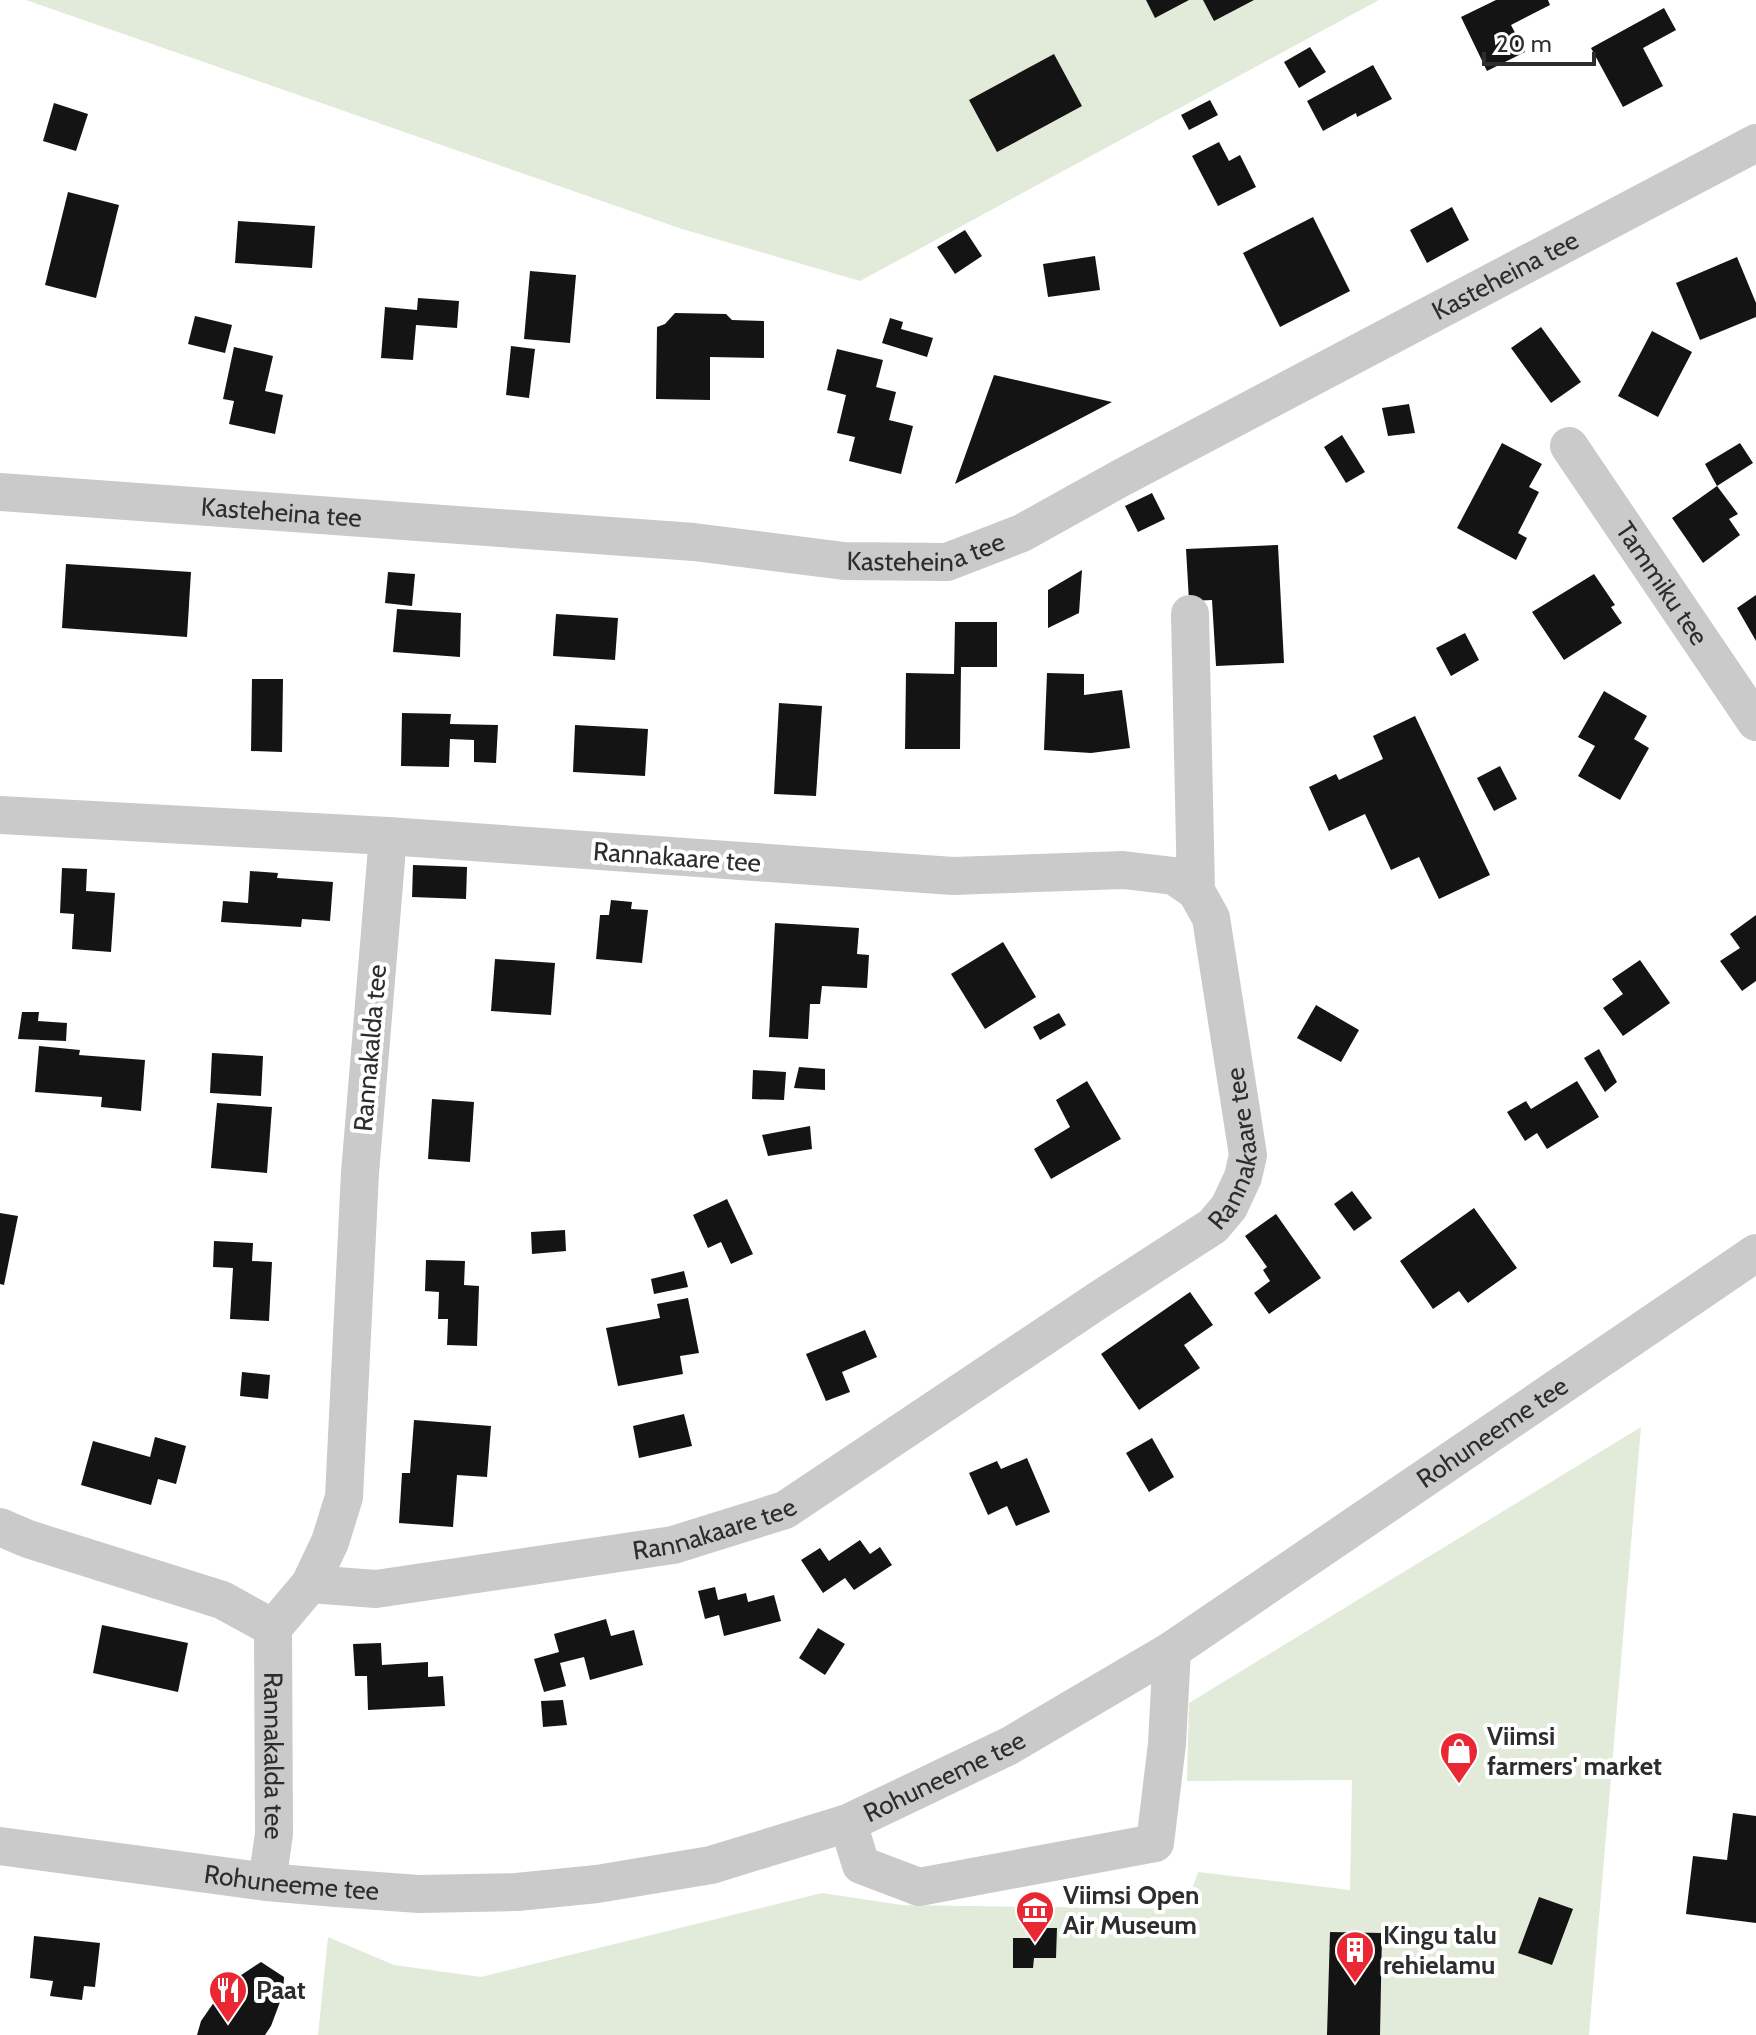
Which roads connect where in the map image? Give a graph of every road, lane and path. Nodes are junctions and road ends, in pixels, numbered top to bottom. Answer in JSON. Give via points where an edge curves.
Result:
{"nodes":[{"id":1,"x":1756,"y":143,"type":"edge"},
{"id":2,"x":1569,"y":446,"type":"dead end"},
{"id":3,"x":0,"y":492,"type":"edge"},
{"id":4,"x":1190,"y":614,"type":"dead end"},
{"id":5,"x":1756,"y":722,"type":"edge"},
{"id":6,"x":0,"y":815,"type":"edge"},
{"id":7,"x":388,"y":836,"type":"junction"},
{"id":8,"x":1196,"y":891,"type":"junction"},
{"id":9,"x":1756,"y":1253,"type":"edge"},
{"id":10,"x":0,"y":1527,"type":"edge"},
{"id":11,"x":310,"y":1584,"type":"junction"},
{"id":12,"x":273,"y":1628,"type":"junction"},
{"id":13,"x":1172,"y":1650,"type":"junction"},
{"id":14,"x":848,"y":1823,"type":"junction"},
{"id":15,"x":0,"y":1846,"type":"edge"},
{"id":16,"x":267,"y":1882,"type":"junction"}],
"edges":[{"from":1,"to":3,"type":"street","name":"Kasteheina tee","via":[[1022,533],[947,562],[844,561],[694,542]]},
{"from":2,"to":5,"type":"street","name":"Tammiku tee"},
{"from":4,"to":8,"type":"street"},
{"from":6,"to":7,"type":"street"},
{"from":7,"to":8,"type":"street","name":"Rannakaare tee","via":[[953,876],[1123,870],[1174,876]]},
{"from":7,"to":11,"type":"street","name":"Rannakalda tee","via":[[360,1173],[344,1497]]},
{"from":8,"to":11,"type":"street","name":"Rannakaare tee","via":[[1211,918],[1248,1155],[1229,1207],[1213,1226],[785,1510],[673,1545],[376,1589]]},
{"from":9,"to":13,"type":"street","name":"Rohuneeme tee"},
{"from":10,"to":12,"type":"street","via":[[222,1600]]},
{"from":11,"to":12,"type":"street","name":"Rannakalda tee"},
{"from":12,"to":16,"type":"street","name":"Rannakalda tee","via":[[274,1834]]},
{"from":13,"to":14,"type":"street","name":"Rohuneeme tee","via":[[1009,1746]]},
{"from":13,"to":14,"type":"street","via":[[1155,1843],[919,1887],[861,1865]]},
{"from":14,"to":16,"type":"street","name":"Rohuneeme tee","via":[[711,1865],[597,1884],[419,1894]]},
{"from":15,"to":16,"type":"street","name":"Rohuneeme tee"}]}
